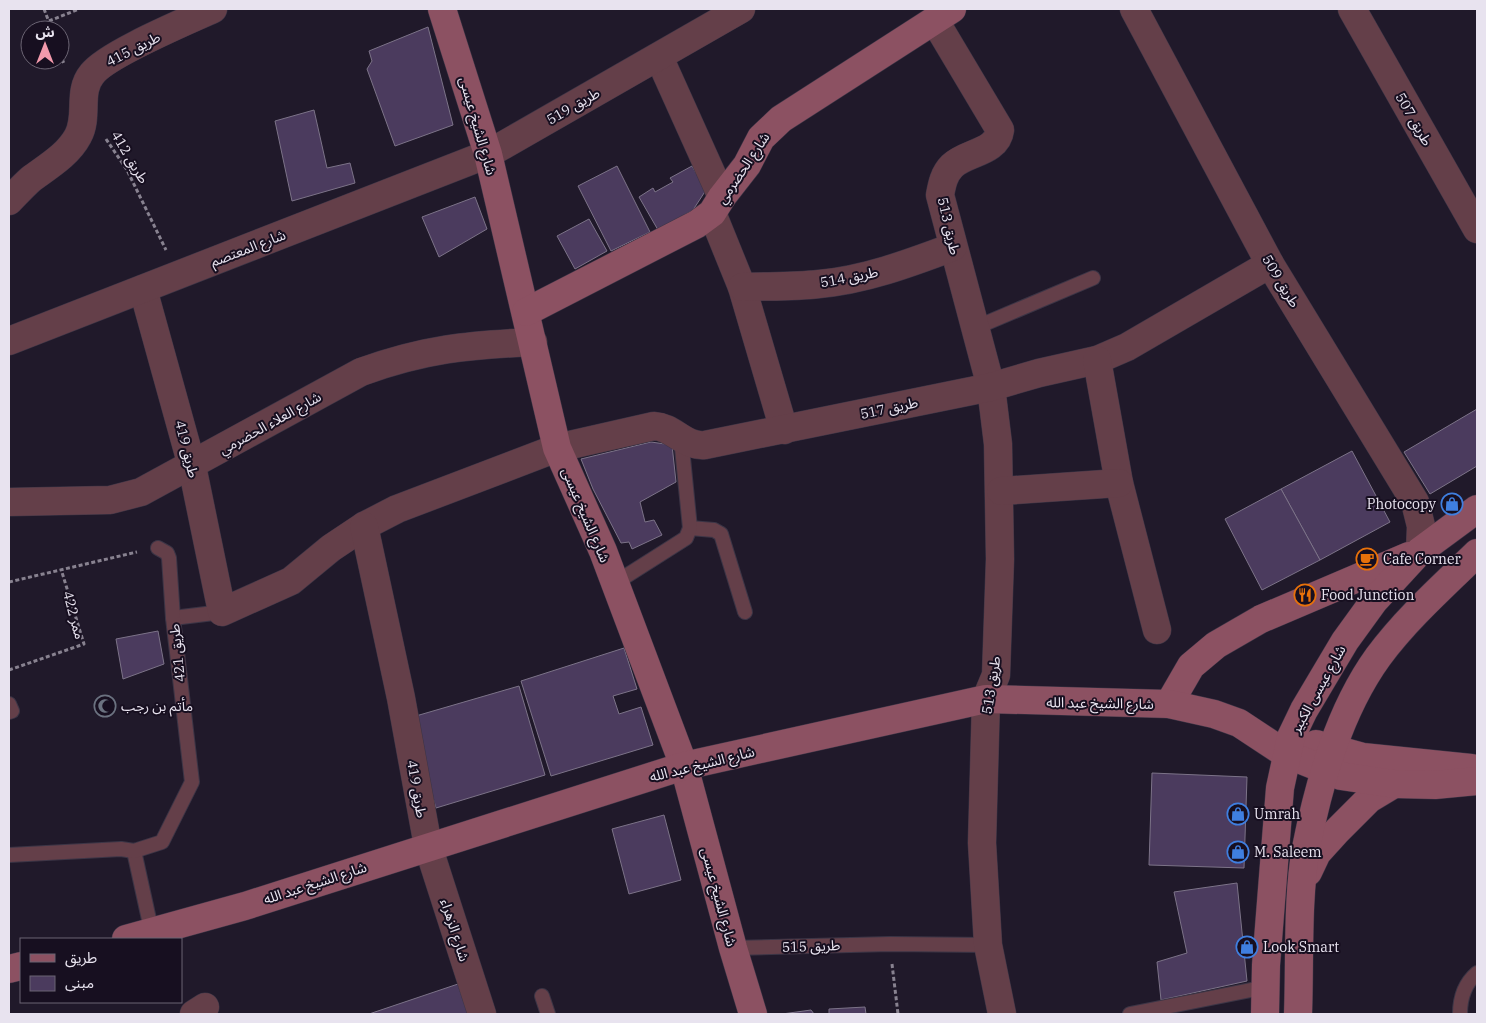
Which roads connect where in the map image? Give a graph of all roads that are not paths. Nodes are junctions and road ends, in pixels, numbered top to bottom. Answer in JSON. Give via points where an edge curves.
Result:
{"nodes":[{"id":1,"x":213,"y":9,"type":"edge"},
{"id":2,"x":442,"y":9,"type":"edge"},
{"id":3,"x":742,"y":9,"type":"edge"},
{"id":4,"x":1134,"y":9,"type":"edge"},
{"id":5,"x":1352,"y":9,"type":"edge"},
{"id":6,"x":944,"y":15,"type":"edge"},
{"id":7,"x":659,"y":57,"type":"junction"},
{"id":8,"x":488,"y":154,"type":"junction"},
{"id":9,"x":1470,"y":199,"type":"edge"},
{"id":10,"x":9,"y":201,"type":"edge"},
{"id":11,"x":717,"y":205,"type":"junction"},
{"id":12,"x":1477,"y":229,"type":"edge"},
{"id":13,"x":953,"y":247,"type":"junction"},
{"id":14,"x":1270,"y":264,"type":"junction"},
{"id":15,"x":1093,"y":278,"type":"dead end"},
{"id":16,"x":742,"y":288,"type":"junction"},
{"id":17,"x":143,"y":289,"type":"junction"},
{"id":18,"x":526,"y":312,"type":"junction"},
{"id":19,"x":977,"y":327,"type":"junction"},
{"id":20,"x":9,"y":340,"type":"edge"},
{"id":21,"x":533,"y":342,"type":"junction"},
{"id":22,"x":1097,"y":360,"type":"junction"},
{"id":23,"x":991,"y":387,"type":"junction"},
{"id":24,"x":784,"y":430,"type":"junction"},
{"id":25,"x":681,"y":438,"type":"junction"},
{"id":26,"x":557,"y":448,"type":"junction"},
{"id":27,"x":192,"y":466,"type":"junction"},
{"id":28,"x":1119,"y":483,"type":"junction"},
{"id":29,"x":1001,"y":491,"type":"junction"},
{"id":30,"x":9,"y":502,"type":"edge"},
{"id":31,"x":1477,"y":509,"type":"edge"},
{"id":32,"x":364,"y":526,"type":"junction"},
{"id":33,"x":690,"y":528,"type":"junction"},
{"id":34,"x":158,"y":548,"type":"road end"},
{"id":35,"x":1420,"y":551,"type":"junction"},
{"id":36,"x":1477,"y":553,"type":"edge"},
{"id":37,"x":613,"y":581,"type":"junction"},
{"id":38,"x":222,"y":612,"type":"junction"},
{"id":39,"x":745,"y":612,"type":"dead end"},
{"id":40,"x":173,"y":618,"type":"junction"},
{"id":41,"x":1157,"y":630,"type":"dead end"},
{"id":42,"x":986,"y":699,"type":"junction"},
{"id":43,"x":9,"y":704,"type":"edge"},
{"id":44,"x":1169,"y":704,"type":"junction"},
{"id":45,"x":9,"y":712,"type":"edge"},
{"id":46,"x":1288,"y":746,"type":"junction"},
{"id":47,"x":1329,"y":759,"type":"junction"},
{"id":48,"x":684,"y":766,"type":"junction"},
{"id":49,"x":1477,"y":769,"type":"edge"},
{"id":50,"x":1477,"y":781,"type":"edge"},
{"id":51,"x":1394,"y":784,"type":"junction"},
{"id":52,"x":428,"y":846,"type":"junction"},
{"id":53,"x":134,"y":851,"type":"junction"},
{"id":54,"x":9,"y":855,"type":"edge"},
{"id":55,"x":1302,"y":884,"type":"junction"},
{"id":56,"x":152,"y":933,"type":"junction"},
{"id":57,"x":130,"y":938,"type":"edge"},
{"id":58,"x":988,"y":944,"type":"junction"},
{"id":59,"x":733,"y":948,"type":"junction"},
{"id":60,"x":1477,"y":974,"type":"edge"},
{"id":61,"x":1266,"y":987,"type":"junction"},
{"id":62,"x":542,"y":996,"type":"dead end"},
{"id":63,"x":482,"y":1014,"type":"edge"},
{"id":64,"x":548,"y":1014,"type":"edge"},
{"id":65,"x":753,"y":1014,"type":"edge"},
{"id":66,"x":1002,"y":1014,"type":"edge"},
{"id":67,"x":1130,"y":1014,"type":"edge"},
{"id":68,"x":1265,"y":1014,"type":"edge"},
{"id":69,"x":1298,"y":1014,"type":"edge"},
{"id":70,"x":1460,"y":1014,"type":"edge"}],
"edges":[{"from":1,"to":10,"type":"street","name":"طريق 415","via":[[100,66],[87,82],[78,136]]},
{"from":2,"to":8,"type":"street","name":"شارع الشيخ عيسى"},
{"from":3,"to":7,"type":"street","name":"طريق 519"},
{"from":4,"to":14,"type":"street","name":"طريق 509"},
{"from":5,"to":9,"type":"street","name":"طريق 507"},
{"from":6,"to":11,"type":"street","name":"شارع الحضرمي","via":[[781,119],[761,138],[747,165]]},
{"from":6,"to":13,"type":"street","name":"طريق 513","via":[[1000,130],[995,144],[965,157],[952,166],[943,179],[940,195]]},
{"from":7,"to":8,"type":"street","name":"طريق 519"},
{"from":7,"to":11,"type":"street"},
{"from":8,"to":17,"type":"street","name":"شارع المعتصم"},
{"from":8,"to":18,"type":"street","name":"شارع الشيخ عيسى"},
{"from":9,"to":12,"type":"street","name":"طريق 507"},
{"from":11,"to":16,"type":"street"},
{"from":11,"to":18,"type":"street","name":"شارع الحضرمي","via":[[697,224]]},
{"from":13,"to":16,"type":"street","name":"طريق 514","via":[[903,266],[851,279]]},
{"from":13,"to":19,"type":"street","name":"طريق 513"},
{"from":14,"to":22,"type":"street","name":"طريق 517","via":[[1135,342]]},
{"from":14,"to":35,"type":"street","name":"طريق 509","via":[[1415,502],[1421,526]]},
{"from":15,"to":19,"type":"lane"},
{"from":16,"to":24,"type":"street"},
{"from":17,"to":20,"type":"street","name":"شارع المعتصم"},
{"from":17,"to":27,"type":"street","name":"طريق 419"},
{"from":18,"to":21,"type":"street","name":"شارع الشيخ عيسى"},
{"from":19,"to":23,"type":"street","name":"طريق 513"},
{"from":21,"to":26,"type":"street","name":"شارع الشيخ عيسى"},
{"from":21,"to":27,"type":"street","name":"شارع العلاء الحضرمي","via":[[452,347],[379,365]]},
{"from":22,"to":23,"type":"street","name":"طريق 517","via":[[1039,372]]},
{"from":22,"to":28,"type":"street"},
{"from":23,"to":24,"type":"street","name":"طريق 517"},
{"from":23,"to":29,"type":"street","name":"طريق 513"},
{"from":24,"to":25,"type":"street","name":"طريق 517","via":[[705,445],[689,444]]},
{"from":25,"to":26,"type":"street","name":"طريق 517","via":[[664,426],[654,426]]},
{"from":25,"to":33,"type":"lane"},
{"from":26,"to":32,"type":"street","via":[[434,494]]},
{"from":26,"to":37,"type":"street","name":"شارع الشيخ عيسى"},
{"from":27,"to":30,"type":"street","name":"شارع العلاء الحضرمي","via":[[142,492],[110,500]]},
{"from":27,"to":38,"type":"street","name":"طريق 419"},
{"from":28,"to":29,"type":"street"},
{"from":28,"to":41,"type":"street"},
{"from":29,"to":42,"type":"street","name":"طريق 513","via":[[996,675]]},
{"from":31,"to":35,"type":"street","name":"شارع عيسى الكبير"},
{"from":32,"to":38,"type":"street","via":[[330,548],[291,581]]},
{"from":32,"to":52,"type":"street","name":"طريق 419","via":[[401,698]]},
{"from":33,"to":37,"type":"lane","via":[[686,538]]},
{"from":33,"to":39,"type":"lane","via":[[714,530],[721,534]]},
{"from":34,"to":40,"type":"lane","name":"طريق 421","via":[[169,558]]},
{"from":35,"to":44,"type":"street","via":[[1261,619],[1216,645],[1191,666]]},
{"from":35,"to":46,"type":"street","name":"شارع عيسى الكبير","via":[[1374,600],[1345,641],[1304,710]]},
{"from":36,"to":47,"type":"street","via":[[1378,657],[1350,706]]},
{"from":37,"to":48,"type":"street","name":"شارع الشيخ عيسى"},
{"from":38,"to":40,"type":"lane"},
{"from":40,"to":53,"type":"lane","name":"طريق 421","via":[[192,782],[162,842]]},
{"from":42,"to":44,"type":"street","name":"شارع الشيخ عبد الله"},
{"from":42,"to":48,"type":"street","name":"شارع الشيخ عبد الله"},
{"from":42,"to":58,"type":"street","name":"طريق 513","via":[[982,844]]},
{"from":43,"to":45,"type":"lane","via":[[12,711]]},
{"from":44,"to":46,"type":"street","name":"شارع الشيخ عبد الله","via":[[1214,714]]},
{"from":46,"to":47,"type":"street","name":"شارع الشيخ عبد الله"},
{"from":46,"to":61,"type":"street","name":"شارع عيسى الكبير","via":[[1280,788]]},
{"from":47,"to":49,"type":"street","via":[[1363,757]]},
{"from":47,"to":51,"type":"street","via":[[1341,776]]},
{"from":47,"to":55,"type":"street","via":[[1306,848]]},
{"from":48,"to":52,"type":"street","name":"شارع الشيخ عبد الله"},
{"from":48,"to":59,"type":"street","name":"شارع الشيخ عيسى"},
{"from":50,"to":51,"type":"street"},
{"from":51,"to":55,"type":"street","via":[[1369,799],[1317,853]]},
{"from":52,"to":56,"type":"street","name":"شارع الشيخ عبد الله"},
{"from":52,"to":63,"type":"street","name":"شارع الزهراء"},
{"from":53,"to":54,"type":"lane","name":"طريق 421"},
{"from":53,"to":56,"type":"lane"},
{"from":55,"to":69,"type":"street"},
{"from":56,"to":57,"type":"street","name":"شارع الشيخ عبد الله"},
{"from":58,"to":59,"type":"lane","name":"طريق 515"},
{"from":58,"to":66,"type":"street","name":"طريق 513"},
{"from":59,"to":65,"type":"street","name":"شارع الشيخ عيسى"},
{"from":60,"to":70,"type":"lane","via":[[1464,989]]},
{"from":61,"to":67,"type":"lane"},
{"from":61,"to":68,"type":"street","name":"شارع عيسى الكبير"},
{"from":62,"to":64,"type":"lane"}]}
